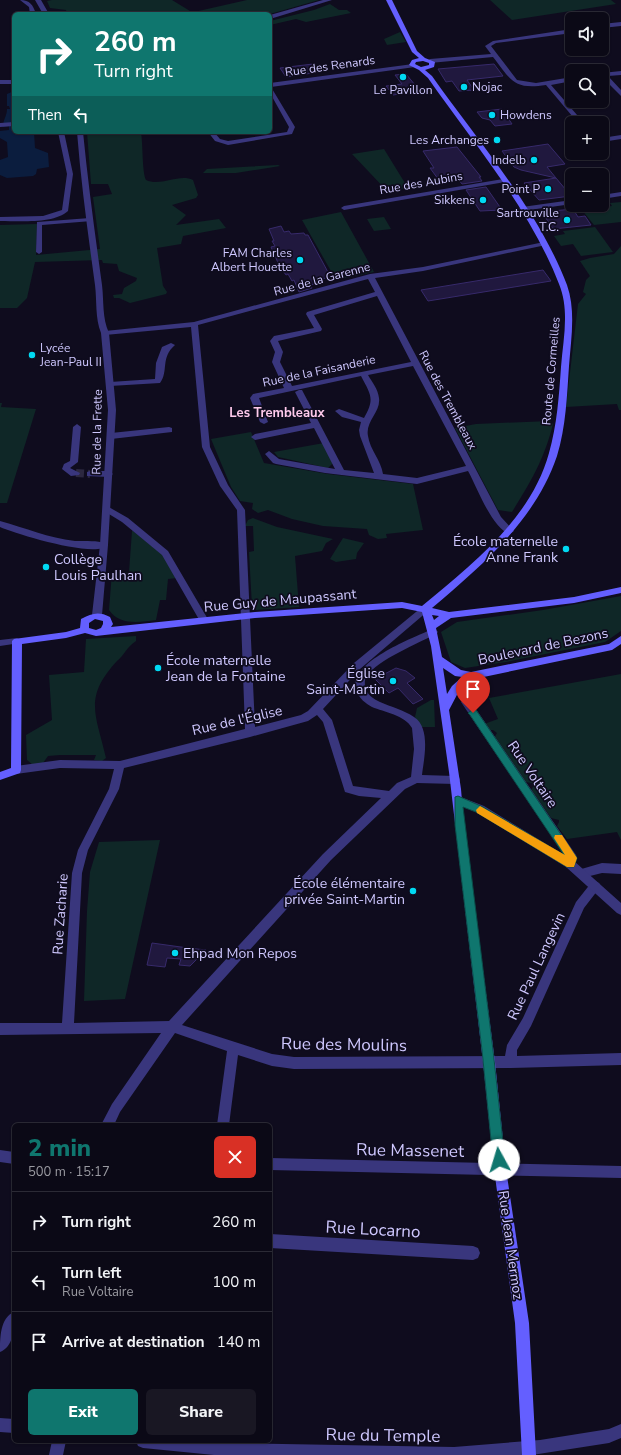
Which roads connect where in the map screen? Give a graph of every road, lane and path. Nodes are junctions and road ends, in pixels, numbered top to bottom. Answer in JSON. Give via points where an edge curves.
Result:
{"nodes":[{"id":1,"x":23,"y":0,"type":"edge"},
{"id":2,"x":38,"y":0,"type":"edge"},
{"id":3,"x":329,"y":0,"type":"edge"},
{"id":4,"x":389,"y":0,"type":"edge"},
{"id":5,"x":33,"y":12,"type":"edge"},
{"id":6,"x":45,"y":12,"type":"edge"},
{"id":7,"x":272,"y":16,"type":"edge"},
{"id":8,"x":621,"y":24,"type":"edge"},
{"id":9,"x":609,"y":25,"type":"edge"},
{"id":10,"x":565,"y":32,"type":"edge"},
{"id":11,"x":415,"y":52,"type":"junction"},
{"id":12,"x":494,"y":55,"type":"junction"},
{"id":13,"x":423,"y":59,"type":"junction"},
{"id":14,"x":414,"y":63,"type":"junction"},
{"id":15,"x":431,"y":64,"type":"junction"},
{"id":16,"x":421,"y":68,"type":"junction"},
{"id":17,"x":621,"y":73,"type":"edge"},
{"id":18,"x":609,"y":74,"type":"edge"},
{"id":19,"x":430,"y":77,"type":"junction"},
{"id":20,"x":565,"y":80,"type":"edge"},
{"id":21,"x":609,"y":81,"type":"edge"},
{"id":22,"x":0,"y":82,"type":"edge"},
{"id":23,"x":12,"y":82,"type":"edge"},
{"id":24,"x":547,"y":83,"type":"junction"},
{"id":25,"x":272,"y":86,"type":"edge"},
{"id":26,"x":272,"y":90,"type":"edge"},
{"id":27,"x":621,"y":94,"type":"edge"},
{"id":28,"x":575,"y":116,"type":"edge"},
{"id":29,"x":12,"y":124,"type":"edge"},
{"id":30,"x":1,"y":125,"type":"edge"},
{"id":31,"x":61,"y":134,"type":"edge"},
{"id":32,"x":80,"y":134,"type":"edge"},
{"id":33,"x":212,"y":134,"type":"edge"},
{"id":34,"x":621,"y":137,"type":"edge"},
{"id":35,"x":609,"y":139,"type":"edge"},
{"id":36,"x":503,"y":181,"type":"junction"},
{"id":37,"x":621,"y":194,"type":"edge"},
{"id":38,"x":609,"y":196,"type":"edge"},
{"id":39,"x":565,"y":203,"type":"edge"},
{"id":40,"x":344,"y":208,"type":"dead end"},
{"id":41,"x":522,"y":209,"type":"junction"},
{"id":42,"x":0,"y":219,"type":"edge"},
{"id":43,"x":39,"y":220,"type":"junction"},
{"id":44,"x":90,"y":220,"type":"junction"},
{"id":45,"x":544,"y":244,"type":"junction"},
{"id":46,"x":39,"y":252,"type":"dead end"},
{"id":47,"x":370,"y":276,"type":"junction"},
{"id":48,"x":380,"y":293,"type":"junction"},
{"id":49,"x":194,"y":324,"type":"junction"},
{"id":50,"x":105,"y":334,"type":"junction"},
{"id":51,"x":171,"y":345,"type":"dead end"},
{"id":52,"x":415,"y":363,"type":"junction"},
{"id":53,"x":364,"y":374,"type":"junction"},
{"id":54,"x":110,"y":384,"type":"junction"},
{"id":55,"x":289,"y":389,"type":"junction"},
{"id":56,"x":299,"y":392,"type":"dead end"},
{"id":57,"x":339,"y":411,"type":"dead end"},
{"id":58,"x":365,"y":421,"type":"junction"},
{"id":59,"x":264,"y":422,"type":"dead end"},
{"id":60,"x":316,"y":425,"type":"junction"},
{"id":61,"x":77,"y":427,"type":"dead end"},
{"id":62,"x":169,"y":430,"type":"dead end"},
{"id":63,"x":111,"y":436,"type":"junction"},
{"id":64,"x":255,"y":437,"type":"dead end"},
{"id":65,"x":269,"y":454,"type":"dead end"},
{"id":66,"x":470,"y":468,"type":"junction"},
{"id":67,"x":341,"y":472,"type":"junction"},
{"id":68,"x":76,"y":473,"type":"dead end"},
{"id":69,"x":90,"y":474,"type":"tunnel mouth"},
{"id":70,"x":109,"y":474,"type":"junction"},
{"id":71,"x":378,"y":476,"type":"junction"},
{"id":72,"x":106,"y":509,"type":"junction"},
{"id":73,"x":0,"y":524,"type":"edge"},
{"id":74,"x":510,"y":531,"type":"junction"},
{"id":75,"x":104,"y":545,"type":"junction"},
{"id":76,"x":621,"y":590,"type":"edge"},
{"id":77,"x":425,"y":609,"type":"junction"},
{"id":78,"x":97,"y":615,"type":"junction"},
{"id":79,"x":449,"y":615,"type":"junction"},
{"id":80,"x":246,"y":616,"type":"junction"},
{"id":81,"x":204,"y":621,"type":"junction"},
{"id":82,"x":108,"y":622,"type":"junction"},
{"id":83,"x":137,"y":627,"type":"junction"},
{"id":84,"x":433,"y":629,"type":"junction"},
{"id":85,"x":85,"y":630,"type":"junction"},
{"id":86,"x":104,"y":631,"type":"junction"},
{"id":87,"x":621,"y":639,"type":"edge"},
{"id":88,"x":17,"y":641,"type":"junction"},
{"id":89,"x":0,"y":643,"type":"edge"},
{"id":90,"x":616,"y":646,"type":"edge"},
{"id":91,"x":438,"y":660,"type":"junction"},
{"id":92,"x":471,"y":676,"type":"junction"},
{"id":93,"x":466,"y":702,"type":"dead end"},
{"id":94,"x":317,"y":709,"type":"junction"},
{"id":95,"x":445,"y":709,"type":"junction"},
{"id":96,"x":250,"y":733,"type":"junction"},
{"id":97,"x":120,"y":764,"type":"junction"},
{"id":98,"x":16,"y":770,"type":"junction"},
{"id":99,"x":0,"y":776,"type":"edge"},
{"id":100,"x":416,"y":779,"type":"junction"},
{"id":101,"x":455,"y":780,"type":"junction"},
{"id":102,"x":390,"y":795,"type":"junction"},
{"id":103,"x":458,"y":800,"type":"junction"},
{"id":104,"x":570,"y":864,"type":"junction"},
{"id":105,"x":621,"y":869,"type":"edge"},
{"id":106,"x":582,"y":873,"type":"junction"},
{"id":107,"x":596,"y":886,"type":"junction"},
{"id":108,"x":621,"y":910,"type":"edge"},
{"id":109,"x":68,"y":1027,"type":"junction"},
{"id":110,"x":172,"y":1027,"type":"junction"},
{"id":111,"x":0,"y":1029,"type":"edge"},
{"id":112,"x":233,"y":1048,"type":"junction"},
{"id":113,"x":621,"y":1059,"type":"edge"},
{"id":114,"x":489,"y":1062,"type":"junction"},
{"id":115,"x":511,"y":1062,"type":"junction"},
{"id":116,"x":108,"y":1123,"type":"edge"},
{"id":117,"x":223,"y":1123,"type":"edge"},
{"id":118,"x":0,"y":1156,"type":"edge"},
{"id":119,"x":12,"y":1158,"type":"edge"},
{"id":120,"x":272,"y":1164,"type":"edge"},
{"id":121,"x":500,"y":1169,"type":"junction"},
{"id":122,"x":621,"y":1172,"type":"edge"},
{"id":123,"x":272,"y":1241,"type":"edge"},
{"id":124,"x":473,"y":1253,"type":"dead end"},
{"id":125,"x":12,"y":1323,"type":"edge"},
{"id":126,"x":0,"y":1345,"type":"edge"},
{"id":127,"x":0,"y":1425,"type":"edge"},
{"id":128,"x":12,"y":1426,"type":"edge"},
{"id":129,"x":621,"y":1431,"type":"edge"},
{"id":130,"x":59,"y":1443,"type":"edge"},
{"id":131,"x":169,"y":1443,"type":"edge"},
{"id":132,"x":221,"y":1449,"type":"edge"},
{"id":133,"x":529,"y":1451,"type":"edge"},
{"id":134,"x":465,"y":1454,"type":"edge"},
{"id":135,"x":56,"y":1455,"type":"edge"}],
"edges":[{"from":1,"to":5,"type":"street","via":[[32,6]]},
{"from":2,"to":6,"type":"street"},
{"from":3,"to":7,"type":"street"},
{"from":4,"to":11,"type":"main road"},
{"from":8,"to":9,"type":"street"},
{"from":10,"to":12,"type":"street","via":[[495,42],[488,46]]},
{"from":11,"to":13,"type":"main road"},
{"from":11,"to":14,"type":"main road"},
{"from":12,"to":15,"type":"street"},
{"from":12,"to":24,"type":"street","via":[[515,81],[528,85]]},
{"from":13,"to":14,"type":"main road"},
{"from":13,"to":15,"type":"main road"},
{"from":14,"to":16,"type":"main road"},
{"from":14,"to":25,"type":"street","name":"Rue des Renards"},
{"from":15,"to":16,"type":"main road"},
{"from":15,"to":19,"type":"main road","name":"Route de Cormeilles"},
{"from":16,"to":19,"type":"main road","name":"Route de Cormeilles"},
{"from":17,"to":18,"type":"street"},
{"from":19,"to":36,"type":"main road","name":"Route de Cormeilles"},
{"from":20,"to":24,"type":"street"},
{"from":21,"to":27,"type":"street"},
{"from":22,"to":23,"type":"street"},
{"from":24,"to":28,"type":"street"},
{"from":26,"to":33,"type":"street","name":"Rue des Renards","via":[[292,127],[290,133],[228,142],[218,141]]},
{"from":29,"to":30,"type":"street"},
{"from":31,"to":43,"type":"street","via":[[70,174],[66,211]]},
{"from":32,"to":44,"type":"street","name":"Rue de la Frette"},
{"from":34,"to":35,"type":"street"},
{"from":36,"to":40,"type":"street","name":"Rue des Aubins"},
{"from":36,"to":41,"type":"main road","name":"Route de Cormeilles"},
{"from":37,"to":38,"type":"street"},
{"from":39,"to":41,"type":"street"},
{"from":41,"to":45,"type":"main road","name":"Route de Cormeilles"},
{"from":42,"to":43,"type":"street"},
{"from":43,"to":44,"type":"street"},
{"from":43,"to":46,"type":"street"},
{"from":44,"to":50,"type":"street","name":"Rue de la Frette","via":[[100,295],[101,324]]},
{"from":45,"to":47,"type":"street","name":"Rue de la Garenne","via":[[423,269]]},
{"from":45,"to":74,"type":"main road","name":"Route de Cormeilles","via":[[564,286],[569,311],[560,410],[552,455],[542,480],[533,499]]},
{"from":47,"to":48,"type":"street","name":"Rue des Trembleaux"},
{"from":47,"to":49,"type":"street","name":"Rue de la Garenne"},
{"from":48,"to":52,"type":"street","name":"Rue des Trembleaux"},
{"from":48,"to":55,"type":"street","via":[[310,314],[318,329],[277,338],[274,341],[279,352],[276,362]]},
{"from":49,"to":50,"type":"street","name":"Rue de la Garenne"},
{"from":49,"to":80,"type":"street","via":[[206,447],[224,486],[241,510]]},
{"from":50,"to":54,"type":"street","name":"Rue de la Frette"},
{"from":51,"to":54,"type":"street","name":"Rue de la Frette","via":[[166,347],[160,362],[160,377],[157,381]]},
{"from":52,"to":53,"type":"street","name":"Rue de la Faisanderie"},
{"from":52,"to":66,"type":"street","name":"Rue des Trembleaux"},
{"from":53,"to":55,"type":"street","name":"Rue de la Faisanderie"},
{"from":53,"to":58,"type":"street","via":[[376,402]]},
{"from":54,"to":63,"type":"street","name":"Rue de la Frette"},
{"from":55,"to":59,"type":"street","name":"Rue de la Faisanderie","via":[[254,398]]},
{"from":56,"to":60,"type":"street"},
{"from":57,"to":58,"type":"street"},
{"from":58,"to":71,"type":"street","via":[[365,442],[378,465]]},
{"from":60,"to":64,"type":"street"},
{"from":60,"to":67,"type":"street"},
{"from":61,"to":68,"type":"street","via":[[74,462],[66,469]]},
{"from":62,"to":63,"type":"street","name":"Rue de la Frette"},
{"from":63,"to":70,"type":"street","name":"Rue de la Frette"},
{"from":65,"to":67,"type":"street","via":[[276,461]]},
{"from":66,"to":71,"type":"street","via":[[417,481]]},
{"from":66,"to":74,"type":"street","name":"Rue des Trembleaux","via":[[497,518]]},
{"from":67,"to":71,"type":"street"},
{"from":69,"to":70,"type":"street"},
{"from":70,"to":72,"type":"street","name":"Rue de la Frette"},
{"from":72,"to":75,"type":"street","name":"Rue de la Frette"},
{"from":72,"to":81,"type":"street","via":[[125,520],[165,553]]},
{"from":73,"to":75,"type":"street","via":[[37,538]]},
{"from":74,"to":77,"type":"main road","name":"Route de Cormeilles"},
{"from":75,"to":78,"type":"street","name":"Rue de la Frette"},
{"from":76,"to":79,"type":"main road","via":[[567,601]]},
{"from":77,"to":79,"type":"main road","name":"Rue Guy de Maupassant"},
{"from":77,"to":80,"type":"main road","name":"Rue Guy de Maupassant","via":[[402,604]]},
{"from":77,"to":84,"type":"main road","name":"Rue Jean Mermoz"},
{"from":77,"to":94,"type":"street","name":"Rue de l'Église","via":[[357,666]]},
{"from":78,"to":82,"type":"main road","via":[[104,617]]},
{"from":78,"to":85,"type":"main road","via":[[84,622]]},
{"from":79,"to":84,"type":"main road","via":[[441,618]]},
{"from":80,"to":81,"type":"main road","name":"Rue Guy de Maupassant"},
{"from":80,"to":96,"type":"street"},
{"from":81,"to":83,"type":"main road","name":"Rue Guy de Maupassant"},
{"from":82,"to":83,"type":"main road","name":"Rue Guy de Maupassant"},
{"from":82,"to":86,"type":"main road","via":[[108,627]]},
{"from":83,"to":86,"type":"main road","name":"Rue Guy de Maupassant"},
{"from":84,"to":91,"type":"main road","name":"Rue Jean Mermoz"},
{"from":84,"to":100,"type":"street","via":[[374,664],[360,681],[361,692],[368,700],[414,722],[419,731]]},
{"from":85,"to":86,"type":"main road","via":[[92,633]]},
{"from":85,"to":88,"type":"main road"},
{"from":87,"to":90,"type":"main road"},
{"from":88,"to":89,"type":"street"},
{"from":88,"to":98,"type":"main road"},
{"from":90,"to":92,"type":"main road","name":"Boulevard de Bezons"},
{"from":91,"to":92,"type":"main road","name":"Boulevard de Bezons","via":[[458,673]]},
{"from":91,"to":95,"type":"main road","name":"Rue Jean Mermoz"},
{"from":92,"to":95,"type":"main road","name":"Boulevard de Bezons","via":[[454,689]]},
{"from":93,"to":104,"type":"street","name":"Rue Voltaire","via":[[565,847],[572,858]]},
{"from":94,"to":96,"type":"street","name":"Rue de l'Église","via":[[304,718]]},
{"from":94,"to":102,"type":"street","via":[[327,720],[349,790]]},
{"from":95,"to":101,"type":"main road","name":"Rue Jean Mermoz"},
{"from":96,"to":97,"type":"street","name":"Rue de l'Église"},
{"from":97,"to":98,"type":"street","name":"Rue de l'Église","via":[[60,764]]},
{"from":97,"to":109,"type":"street","name":"Rue Zacharie","via":[[114,789],[89,837],[77,873]]},
{"from":98,"to":99,"type":"main road"},
{"from":100,"to":101,"type":"street"},
{"from":100,"to":102,"type":"street"},
{"from":101,"to":103,"type":"main road","name":"Rue Jean Mermoz"},
{"from":102,"to":110,"type":"street","via":[[327,857]]},
{"from":103,"to":104,"type":"street","via":[[480,809]]},
{"from":103,"to":114,"type":"main road","name":"Rue Jean Mermoz"},
{"from":104,"to":106,"type":"street"},
{"from":105,"to":106,"type":"street","via":[[602,868]]},
{"from":106,"to":107,"type":"street"},
{"from":107,"to":108,"type":"street"},
{"from":107,"to":115,"type":"street","name":"Rue Paul Langevin","via":[[580,905],[527,1022],[511,1050]]},
{"from":109,"to":110,"type":"street","name":"Rue des Moulins"},
{"from":109,"to":111,"type":"street","name":"Rue des Moulins"},
{"from":110,"to":112,"type":"street","name":"Rue des Moulins"},
{"from":110,"to":116,"type":"street"},
{"from":112,"to":114,"type":"street","name":"Rue des Moulins","via":[[272,1060],[294,1063]]},
{"from":112,"to":117,"type":"street"},
{"from":113,"to":115,"type":"street","name":"Rue des Moulins"},
{"from":114,"to":115,"type":"street","name":"Rue des Moulins"},
{"from":114,"to":121,"type":"main road","name":"Rue Jean Mermoz"},
{"from":118,"to":119,"type":"street"},
{"from":120,"to":121,"type":"street","name":"Rue Massenet"},
{"from":121,"to":122,"type":"street","name":"Rue Massenet"},
{"from":121,"to":133,"type":"main road","name":"Rue Jean Mermoz","via":[[522,1323]]},
{"from":123,"to":124,"type":"street","name":"Rue Locarno"},
{"from":125,"to":126,"type":"street"},
{"from":127,"to":128,"type":"street"},
{"from":129,"to":133,"type":"street","name":"Rue du Temple","via":[[609,1436]]},
{"from":130,"to":135,"type":"street"},
{"from":131,"to":132,"type":"street","name":"Rue du Temple"},
{"from":132,"to":134,"type":"street","name":"Rue du Temple"},
{"from":133,"to":134,"type":"street","name":"Rue du Temple"}]}
